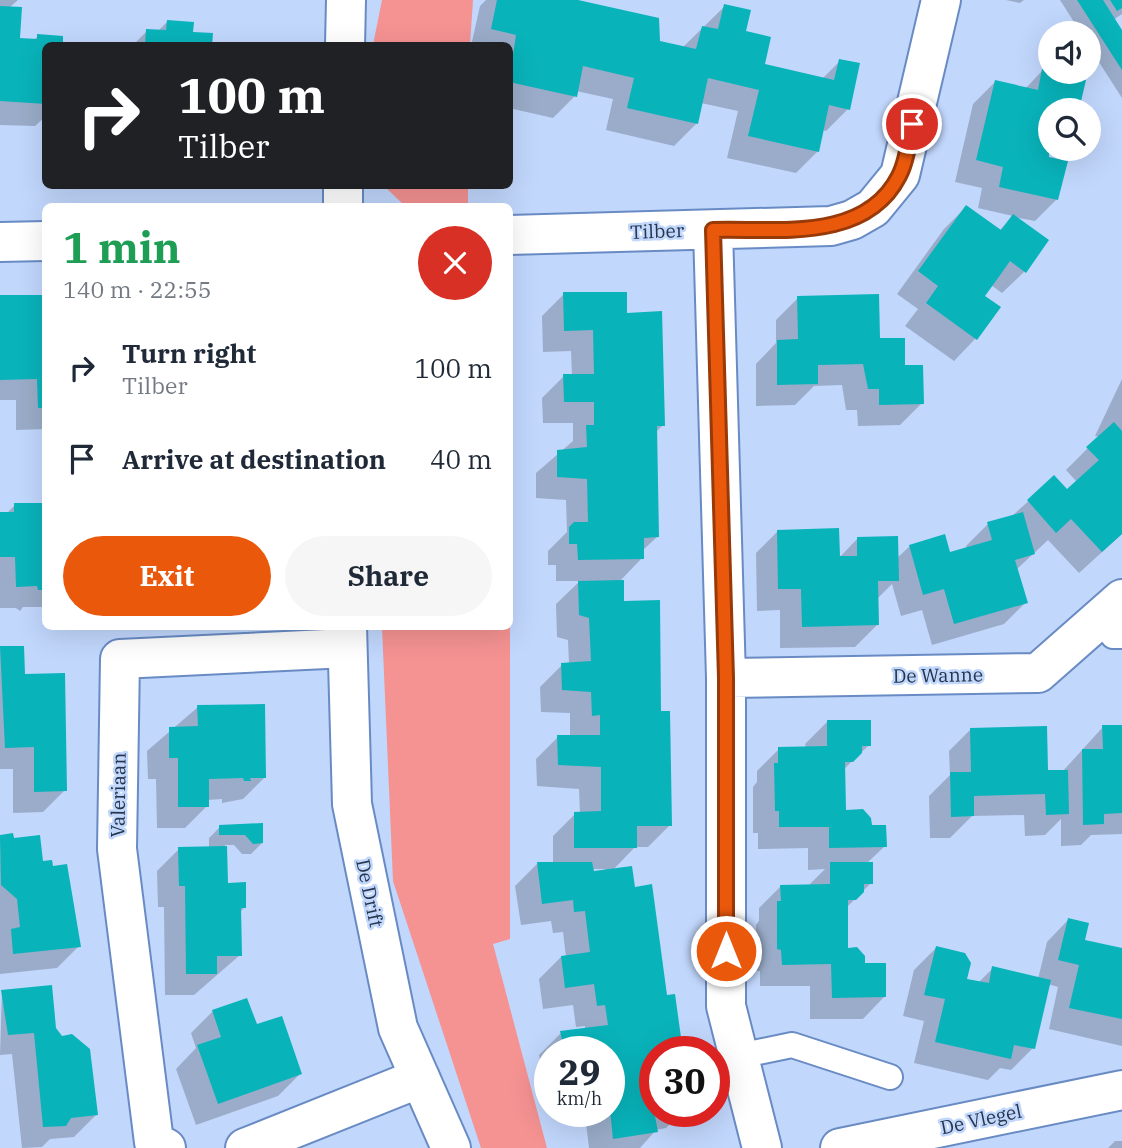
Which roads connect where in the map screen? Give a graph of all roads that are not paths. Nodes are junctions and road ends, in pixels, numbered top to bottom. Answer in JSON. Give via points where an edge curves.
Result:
{"nodes":[{"id":1,"x":346,"y":0,"type":"edge"},
{"id":2,"x":941,"y":0,"type":"edge"},
{"id":3,"x":345,"y":42,"type":"edge"},
{"id":4,"x":713,"y":230,"type":"junction"},
{"id":5,"x":513,"y":235,"type":"edge"},
{"id":6,"x":42,"y":241,"type":"edge"},
{"id":7,"x":0,"y":242,"type":"edge"},
{"id":8,"x":1115,"y":618,"type":"edge"},
{"id":9,"x":347,"y":638,"type":"edge"},
{"id":10,"x":726,"y":678,"type":"junction"},
{"id":11,"x":739,"y":1056,"type":"junction"},
{"id":12,"x":890,"y":1077,"type":"dead end"},
{"id":13,"x":420,"y":1078,"type":"junction"},
{"id":14,"x":1122,"y":1090,"type":"edge"},
{"id":15,"x":166,"y":1148,"type":"edge"},
{"id":16,"x":245,"y":1148,"type":"edge"},
{"id":17,"x":451,"y":1148,"type":"edge"},
{"id":18,"x":762,"y":1148,"type":"edge"},
{"id":19,"x":840,"y":1148,"type":"edge"}],
"edges":[{"from":1,"to":3,"type":"street"},
{"from":2,"to":4,"type":"street","name":"Tilber","via":[[900,175],[889,192],[873,208],[831,226]]},
{"from":4,"to":5,"type":"street","name":"Tilber"},
{"from":4,"to":10,"type":"street"},
{"from":6,"to":7,"type":"street"},
{"from":8,"to":10,"type":"street","name":"De Wanne","via":[[1038,673]]},
{"from":9,"to":13,"type":"street","name":"De Drift","via":[[352,804],[398,1028]]},
{"from":9,"to":15,"type":"street","name":"Valeriaan","via":[[120,659],[117,849],[154,1142]]},
{"from":10,"to":11,"type":"street","via":[[726,1006]]},
{"from":11,"to":12,"type":"lane","via":[[792,1045]]},
{"from":11,"to":18,"type":"street"},
{"from":13,"to":16,"type":"street"},
{"from":13,"to":17,"type":"street","name":"De Drift"},
{"from":14,"to":19,"type":"street","name":"De Vlegel"}]}
